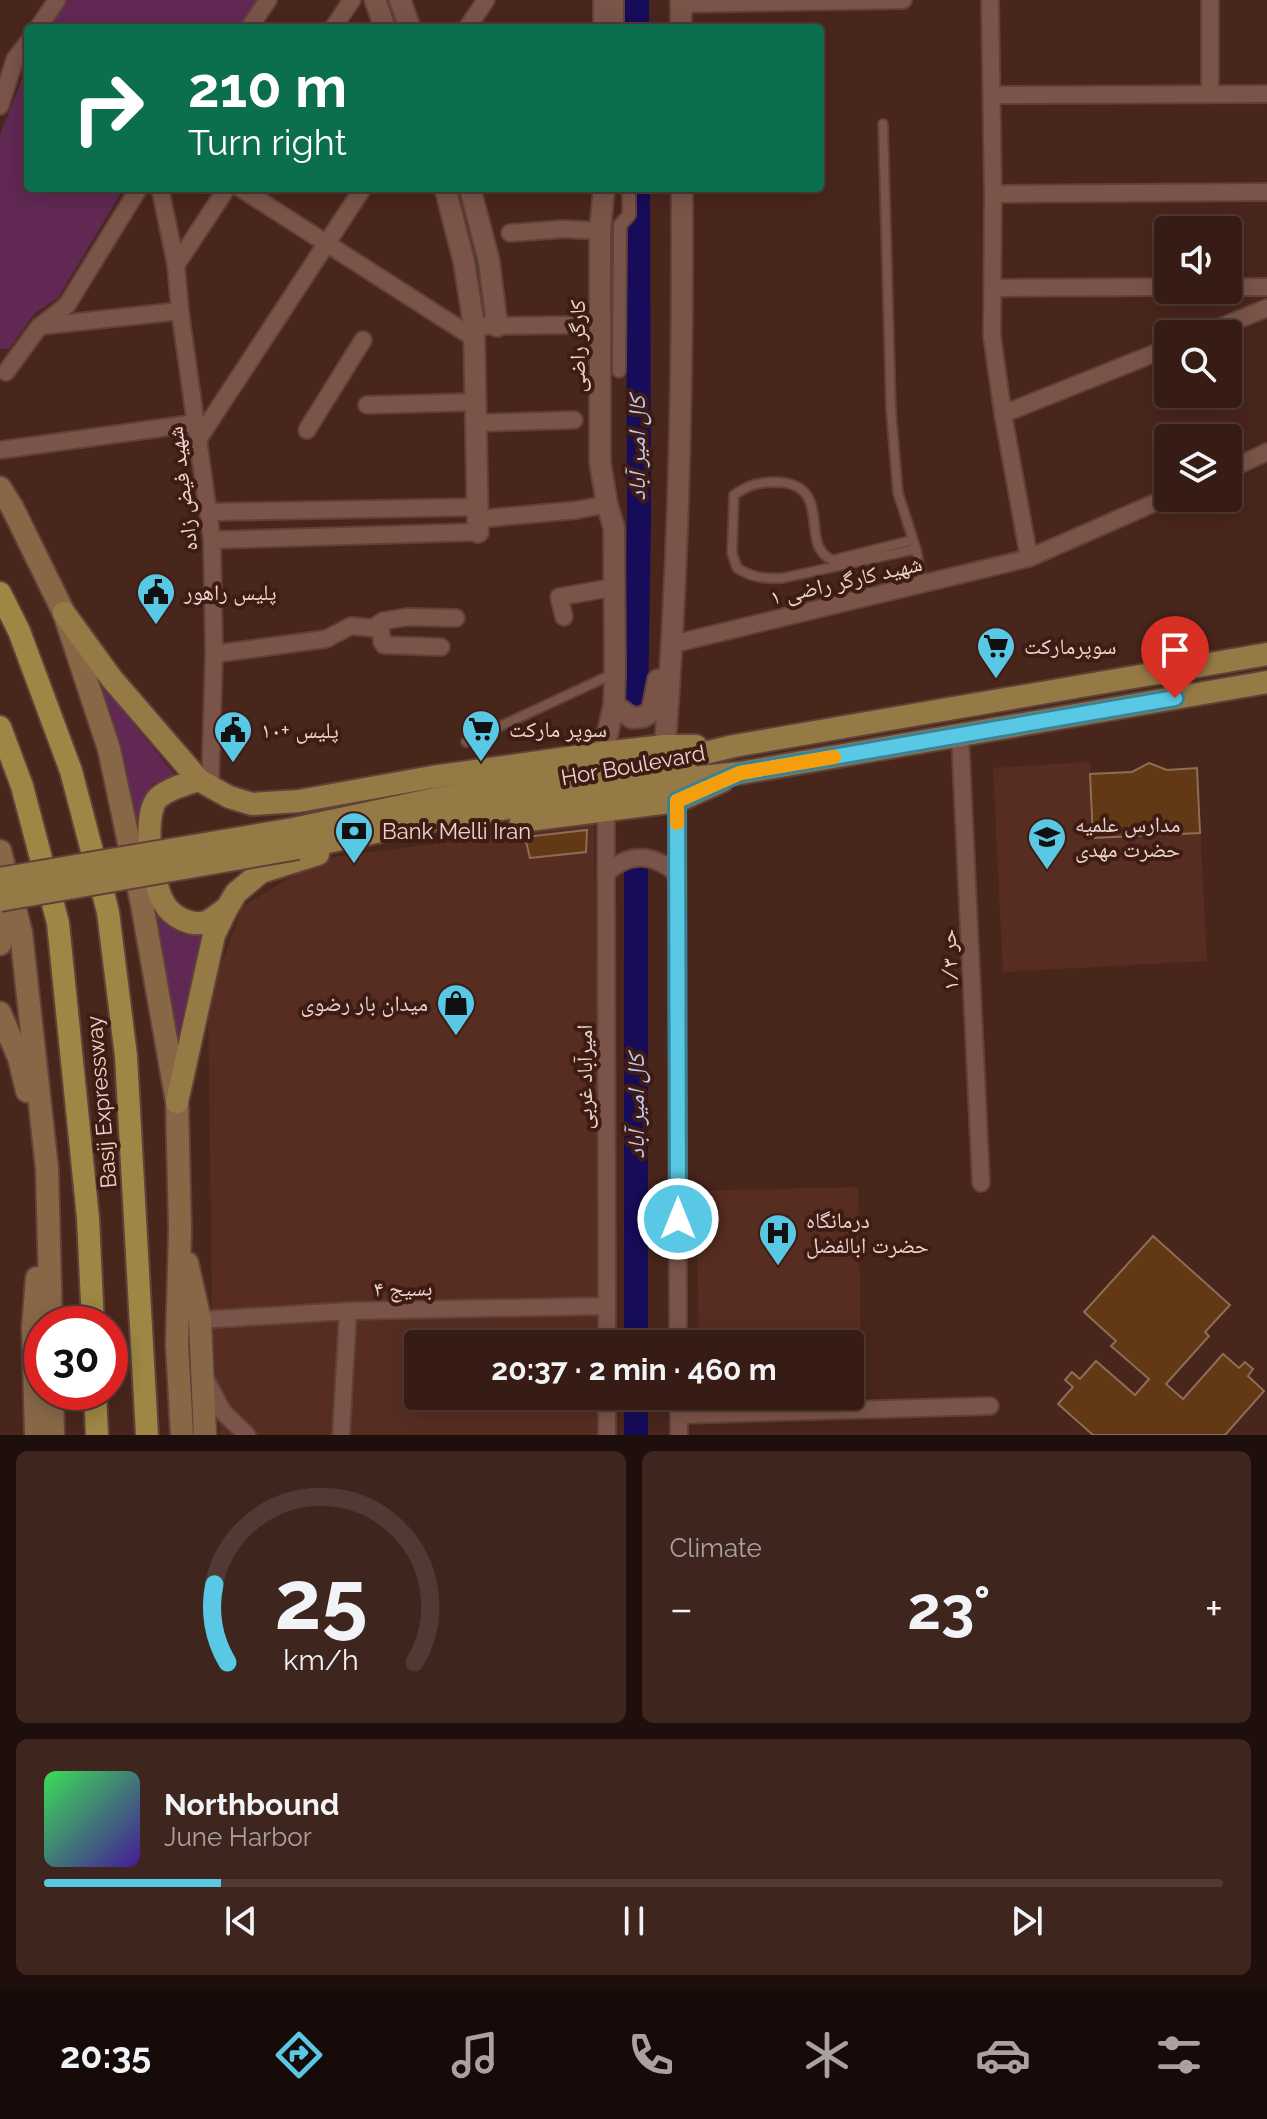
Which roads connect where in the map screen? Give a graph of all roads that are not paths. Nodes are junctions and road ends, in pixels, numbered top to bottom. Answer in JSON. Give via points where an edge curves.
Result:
{"nodes":[{"id":1,"x":57,"y":0,"type":"edge"},
{"id":2,"x":268,"y":0,"type":"edge"},
{"id":3,"x":352,"y":0,"type":"edge"},
{"id":4,"x":375,"y":0,"type":"edge"},
{"id":5,"x":400,"y":0,"type":"edge"},
{"id":6,"x":486,"y":0,"type":"edge"},
{"id":7,"x":604,"y":0,"type":"edge"},
{"id":8,"x":617,"y":0,"type":"edge"},
{"id":9,"x":903,"y":0,"type":"edge"},
{"id":10,"x":990,"y":0,"type":"edge"},
{"id":11,"x":1210,"y":0,"type":"edge"},
{"id":12,"x":681,"y":2,"type":"edge"},
{"id":13,"x":41,"y":24,"type":"edge"},
{"id":14,"x":252,"y":24,"type":"edge"},
{"id":15,"x":336,"y":24,"type":"edge"},
{"id":16,"x":384,"y":24,"type":"edge"},
{"id":17,"x":409,"y":24,"type":"edge"},
{"id":18,"x":470,"y":24,"type":"edge"},
{"id":19,"x":604,"y":24,"type":"edge"},
{"id":20,"x":617,"y":24,"type":"edge"},
{"id":21,"x":681,"y":24,"type":"edge"},
{"id":22,"x":24,"y":46,"type":"edge"},
{"id":23,"x":8,"y":60,"type":"edge"},
{"id":24,"x":1210,"y":94,"type":"junction"},
{"id":25,"x":1267,"y":94,"type":"edge"},
{"id":26,"x":992,"y":95,"type":"junction"},
{"id":27,"x":0,"y":106,"type":"edge"},
{"id":28,"x":883,"y":124,"type":"dead end"},
{"id":29,"x":137,"y":192,"type":"edge"},
{"id":30,"x":161,"y":192,"type":"edge"},
{"id":31,"x":224,"y":192,"type":"edge"},
{"id":32,"x":246,"y":192,"type":"edge"},
{"id":33,"x":360,"y":192,"type":"edge"},
{"id":34,"x":446,"y":192,"type":"edge"},
{"id":35,"x":471,"y":192,"type":"edge"},
{"id":36,"x":604,"y":192,"type":"edge"},
{"id":37,"x":628,"y":192,"type":"edge"},
{"id":38,"x":682,"y":192,"type":"edge"},
{"id":39,"x":1267,"y":192,"type":"edge"},
{"id":40,"x":993,"y":194,"type":"junction"},
{"id":41,"x":600,"y":231,"type":"junction"},
{"id":42,"x":510,"y":233,"type":"dead end"},
{"id":43,"x":327,"y":243,"type":"junction"},
{"id":44,"x":176,"y":265,"type":"junction"},
{"id":45,"x":1154,"y":287,"type":"edge"},
{"id":46,"x":1242,"y":287,"type":"edge"},
{"id":47,"x":1267,"y":287,"type":"edge"},
{"id":48,"x":993,"y":288,"type":"junction"},
{"id":49,"x":1267,"y":308,"type":"edge"},
{"id":50,"x":180,"y":311,"type":"junction"},
{"id":51,"x":1237,"y":320,"type":"edge"},
{"id":52,"x":571,"y":325,"type":"dead end"},
{"id":53,"x":497,"y":326,"type":"junction"},
{"id":54,"x":39,"y":327,"type":"junction"},
{"id":55,"x":474,"y":332,"type":"junction"},
{"id":56,"x":363,"y":340,"type":"dead end"},
{"id":57,"x":1154,"y":354,"type":"edge"},
{"id":58,"x":619,"y":371,"type":"dead end"},
{"id":59,"x":6,"y":372,"type":"dead end"},
{"id":60,"x":367,"y":405,"type":"dead end"},
{"id":61,"x":476,"y":413,"type":"junction"},
{"id":62,"x":1003,"y":414,"type":"junction"},
{"id":63,"x":574,"y":420,"type":"dead end"},
{"id":64,"x":198,"y":430,"type":"junction"},
{"id":65,"x":307,"y":430,"type":"dead end"},
{"id":66,"x":0,"y":450,"type":"edge"},
{"id":67,"x":1267,"y":452,"type":"edge"},
{"id":68,"x":1242,"y":464,"type":"edge"},
{"id":69,"x":0,"y":488,"type":"edge"},
{"id":70,"x":1154,"y":503,"type":"edge"},
{"id":71,"x":607,"y":504,"type":"junction"},
{"id":72,"x":209,"y":512,"type":"junction"},
{"id":73,"x":478,"y":519,"type":"junction"},
{"id":74,"x":212,"y":540,"type":"junction"},
{"id":75,"x":914,"y":544,"type":"junction"},
{"id":76,"x":676,"y":548,"type":"junction"},
{"id":77,"x":1029,"y":558,"type":"junction"},
{"id":78,"x":923,"y":585,"type":"junction"},
{"id":79,"x":615,"y":587,"type":"junction"},
{"id":80,"x":0,"y":593,"type":"edge"},
{"id":81,"x":64,"y":613,"type":"junction"},
{"id":82,"x":564,"y":617,"type":"dead end"},
{"id":83,"x":456,"y":618,"type":"dead end"},
{"id":84,"x":380,"y":623,"type":"junction"},
{"id":85,"x":673,"y":644,"type":"junction"},
{"id":86,"x":441,"y":647,"type":"dead end"},
{"id":87,"x":214,"y":654,"type":"junction"},
{"id":88,"x":1267,"y":654,"type":"edge"},
{"id":89,"x":615,"y":673,"type":"junction"},
{"id":90,"x":1267,"y":682,"type":"edge"},
{"id":91,"x":614,"y":705,"type":"junction"},
{"id":92,"x":0,"y":727,"type":"edge"},
{"id":93,"x":960,"y":735,"type":"junction"},
{"id":94,"x":466,"y":742,"type":"dead end"},
{"id":95,"x":665,"y":746,"type":"junction"},
{"id":96,"x":734,"y":746,"type":"junction"},
{"id":97,"x":603,"y":753,"type":"junction"},
{"id":98,"x":740,"y":773,"type":"junction"},
{"id":99,"x":204,"y":784,"type":"junction"},
{"id":100,"x":677,"y":801,"type":"junction"},
{"id":101,"x":606,"y":810,"type":"junction"},
{"id":102,"x":296,"y":839,"type":"junction"},
{"id":103,"x":0,"y":851,"type":"edge"},
{"id":104,"x":606,"y":873,"type":"junction"},
{"id":105,"x":677,"y":874,"type":"junction"},
{"id":106,"x":0,"y":879,"type":"edge"},
{"id":107,"x":0,"y":900,"type":"edge"},
{"id":108,"x":227,"y":908,"type":"junction"},
{"id":109,"x":0,"y":916,"type":"edge"},
{"id":110,"x":0,"y":944,"type":"edge"},
{"id":111,"x":0,"y":1013,"type":"edge"},
{"id":112,"x":177,"y":1102,"type":"junction"},
{"id":113,"x":47,"y":1169,"type":"junction"},
{"id":114,"x":981,"y":1183,"type":"dead end"},
{"id":115,"x":180,"y":1230,"type":"junction"},
{"id":116,"x":51,"y":1306,"type":"edge"},
{"id":117,"x":92,"y":1306,"type":"edge"},
{"id":118,"x":607,"y":1306,"type":"junction"},
{"id":119,"x":348,"y":1311,"type":"junction"},
{"id":120,"x":200,"y":1320,"type":"junction"},
{"id":121,"x":607,"y":1330,"type":"edge"},
{"id":122,"x":678,"y":1330,"type":"edge"},
{"id":123,"x":202,"y":1373,"type":"junction"},
{"id":124,"x":990,"y":1406,"type":"dead end"},
{"id":125,"x":52,"y":1410,"type":"edge"},
{"id":126,"x":96,"y":1410,"type":"edge"},
{"id":127,"x":607,"y":1410,"type":"edge"},
{"id":128,"x":679,"y":1410,"type":"edge"},
{"id":129,"x":679,"y":1415,"type":"junction"},
{"id":130,"x":36,"y":1435,"type":"edge"},
{"id":131,"x":53,"y":1435,"type":"edge"},
{"id":132,"x":97,"y":1435,"type":"edge"},
{"id":133,"x":147,"y":1435,"type":"edge"},
{"id":134,"x":182,"y":1435,"type":"edge"},
{"id":135,"x":205,"y":1435,"type":"edge"},
{"id":136,"x":247,"y":1435,"type":"edge"},
{"id":137,"x":341,"y":1435,"type":"edge"},
{"id":138,"x":607,"y":1435,"type":"edge"},
{"id":139,"x":679,"y":1435,"type":"edge"}],
"edges":[{"from":1,"to":13,"type":"street"},
{"from":2,"to":14,"type":"street"},
{"from":3,"to":15,"type":"street"},
{"from":4,"to":16,"type":"street"},
{"from":5,"to":17,"type":"street"},
{"from":6,"to":18,"type":"street"},
{"from":7,"to":19,"type":"street"},
{"from":8,"to":20,"type":"street"},
{"from":9,"to":12,"type":"street"},
{"from":10,"to":26,"type":"street"},
{"from":11,"to":24,"type":"street"},
{"from":12,"to":21,"type":"street"},
{"from":22,"to":23,"type":"street"},
{"from":23,"to":27,"type":"street"},
{"from":24,"to":25,"type":"street"},
{"from":24,"to":26,"type":"street"},
{"from":26,"to":40,"type":"street"},
{"from":28,"to":75,"type":"lane","via":[[891,411],[898,493]]},
{"from":29,"to":54,"type":"street","via":[[67,305]]},
{"from":30,"to":44,"type":"street","name":"شهید فیض زاده"},
{"from":31,"to":44,"type":"street"},
{"from":32,"to":43,"type":"street"},
{"from":33,"to":43,"type":"street"},
{"from":34,"to":55,"type":"street"},
{"from":35,"to":53,"type":"street","via":[[489,261]]},
{"from":36,"to":41,"type":"street","name":"کارگر راضی"},
{"from":37,"to":58,"type":"street","via":[[629,215],[620,225]]},
{"from":38,"to":76,"type":"street"},
{"from":39,"to":40,"type":"street"},
{"from":40,"to":48,"type":"street"},
{"from":41,"to":42,"type":"street"},
{"from":41,"to":71,"type":"street","name":"کارگر راضی","via":[[600,462]]},
{"from":43,"to":55,"type":"street"},
{"from":43,"to":64,"type":"street"},
{"from":44,"to":50,"type":"street","name":"شهید فیض زاده"},
{"from":45,"to":48,"type":"street"},
{"from":46,"to":47,"type":"street"},
{"from":48,"to":62,"type":"street","via":[[992,336]]},
{"from":49,"to":51,"type":"street"},
{"from":50,"to":54,"type":"street"},
{"from":50,"to":64,"type":"street","name":"شهید فیض زاده"},
{"from":52,"to":53,"type":"street"},
{"from":53,"to":55,"type":"street"},
{"from":54,"to":59,"type":"street"},
{"from":55,"to":61,"type":"street"},
{"from":56,"to":65,"type":"street"},
{"from":57,"to":62,"type":"street"},
{"from":60,"to":61,"type":"street"},
{"from":61,"to":63,"type":"street"},
{"from":61,"to":73,"type":"street"},
{"from":62,"to":77,"type":"street"},
{"from":64,"to":66,"type":"street"},
{"from":64,"to":72,"type":"street","name":"شهید فیض زاده"},
{"from":67,"to":68,"type":"street"},
{"from":69,"to":81,"type":"main road"},
{"from":70,"to":77,"type":"street","name":"شهید کارگر راضی ۱"},
{"from":71,"to":73,"type":"street"},
{"from":71,"to":79,"type":"street","name":"کارگر راضی","via":[[614,528]]},
{"from":72,"to":73,"type":"street"},
{"from":72,"to":74,"type":"street","name":"شهید فیض زاده"},
{"from":73,"to":74,"type":"street"},
{"from":74,"to":87,"type":"street","name":"شهید فیض زاده"},
{"from":75,"to":75,"type":"lane","via":[[833,560],[817,545],[809,497],[791,483],[762,482],[734,495],[732,553],[737,568],[749,576],[783,578]]},
{"from":75,"to":78,"type":"lane"},
{"from":76,"to":85,"type":"street"},
{"from":76,"to":91,"type":"street","via":[[664,593],[652,711],[632,718]]},
{"from":77,"to":78,"type":"street","name":"شهید کارگر راضی ۱"},
{"from":78,"to":85,"type":"street","name":"شهید کارگر راضی ۱"},
{"from":79,"to":82,"type":"street","via":[[559,597]]},
{"from":79,"to":89,"type":"street","name":"کارگر راضی"},
{"from":80,"to":133,"type":"highway","name":"Basij Expressway","via":[[71,771],[108,912],[126,1056]]},
{"from":81,"to":99,"type":"main road","via":[[112,679]]},
{"from":81,"to":112,"type":"main road","via":[[109,749]]},
{"from":83,"to":84,"type":"street","via":[[407,617]]},
{"from":84,"to":86,"type":"street","via":[[384,645]]},
{"from":84,"to":87,"type":"street","via":[[373,628],[348,627],[326,639]]},
{"from":85,"to":95,"type":"street"},
{"from":87,"to":99,"type":"street","name":"شهید فیض زاده"},
{"from":88,"to":96,"type":"main road","name":"Hor Boulevard"},
{"from":89,"to":91,"type":"street","name":"کارگر راضی"},
{"from":89,"to":94,"type":"lane"},
{"from":90,"to":93,"type":"main road","name":"Hor Boulevard"},
{"from":91,"to":97,"type":"street","name":"کارگر راضی"},
{"from":92,"to":117,"type":"highway","name":"Basij Expressway","via":[[22,786],[58,923]]},
{"from":93,"to":98,"type":"main road","name":"Hor Boulevard"},
{"from":93,"to":114,"type":"street","name":"حر ۱/۳"},
{"from":95,"to":96,"type":"main road"},
{"from":95,"to":97,"type":"main road"},
{"from":96,"to":102,"type":"main road","name":"Hor Boulevard","via":[[660,764],[435,799]]},
{"from":97,"to":99,"type":"main road","via":[[299,801],[252,804]]},
{"from":98,"to":100,"type":"main road"},
{"from":98,"to":102,"type":"main road","name":"Hor Boulevard"},
{"from":99,"to":108,"type":"main road","via":[[160,797],[150,814],[157,884],[162,901],[184,920],[206,922]]},
{"from":100,"to":101,"type":"main road"},
{"from":100,"to":105,"type":"street"},
{"from":101,"to":104,"type":"street","name":"امیرآباد غربی"},
{"from":101,"to":108,"type":"main road","via":[[312,855],[261,872]]},
{"from":102,"to":106,"type":"main road","name":"Hor Boulevard","bridge":true},
{"from":102,"to":107,"type":"main road","name":"Hor Boulevard","bridge":true},
{"from":103,"to":113,"type":"main road","via":[[21,932]]},
{"from":104,"to":105,"type":"street","via":[[618,862],[650,857]]},
{"from":104,"to":118,"type":"street","name":"امیرآباد غربی"},
{"from":105,"to":122,"type":"street"},
{"from":108,"to":112,"type":"main road","via":[[214,935]]},
{"from":109,"to":110,"type":"main road"},
{"from":111,"to":113,"type":"main road","via":[[19,1058]]},
{"from":112,"to":115,"type":"main road"},
{"from":113,"to":116,"type":"main road"},
{"from":113,"to":130,"type":"main road","via":[[33,1328]]},
{"from":115,"to":120,"type":"main road"},
{"from":115,"to":134,"type":"main road","via":[[177,1344]]},
{"from":118,"to":119,"type":"street","name":"بسیج ۴"},
{"from":118,"to":121,"type":"street","name":"امیرآباد غربی"},
{"from":119,"to":120,"type":"street","name":"بسیج ۴"},
{"from":119,"to":137,"type":"street"},
{"from":120,"to":123,"type":"main road"},
{"from":123,"to":135,"type":"main road"},
{"from":123,"to":136,"type":"street","via":[[223,1412]]},
{"from":124,"to":129,"type":"street"},
{"from":125,"to":131,"type":"main road"},
{"from":126,"to":132,"type":"highway"},
{"from":127,"to":138,"type":"street"},
{"from":128,"to":129,"type":"street"},
{"from":129,"to":139,"type":"street"}]}
